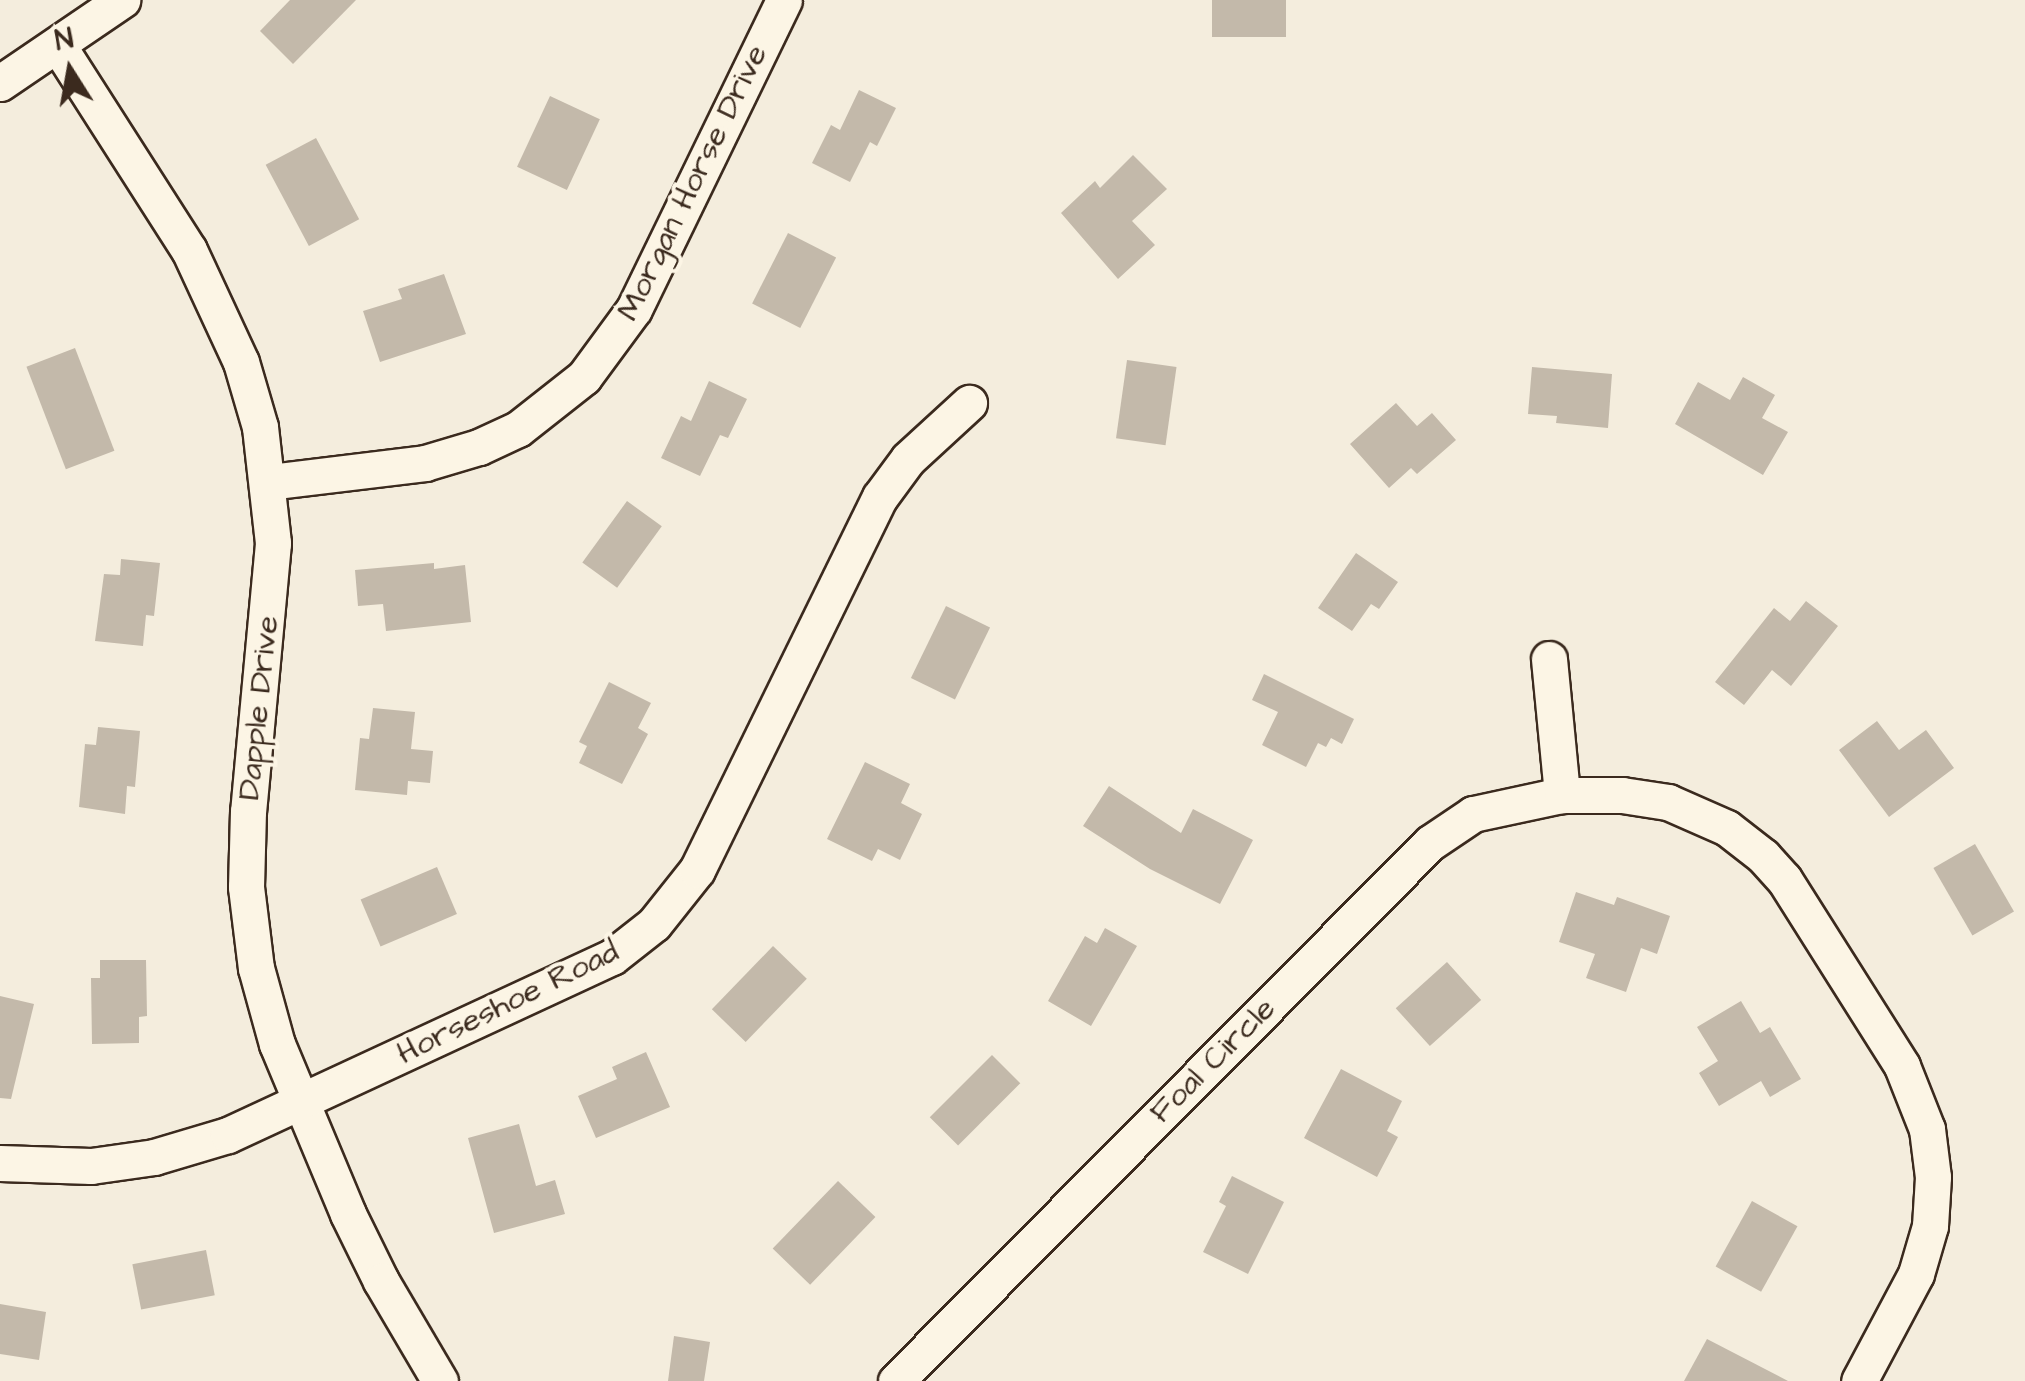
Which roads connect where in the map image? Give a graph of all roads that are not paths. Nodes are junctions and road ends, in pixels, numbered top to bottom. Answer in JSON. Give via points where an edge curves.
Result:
{"nodes":[{"id":1,"x":122,"y":0,"type":"edge"},
{"id":2,"x":784,"y":0,"type":"edge"},
{"id":3,"x":59,"y":47,"type":"junction"},
{"id":4,"x":0,"y":83,"type":"edge"},
{"id":5,"x":969,"y":403,"type":"dead end"},
{"id":6,"x":268,"y":482,"type":"junction"},
{"id":7,"x":1549,"y":659,"type":"dead end"},
{"id":8,"x":1562,"y":794,"type":"junction"},
{"id":9,"x":302,"y":1102,"type":"junction"},
{"id":10,"x":0,"y":1163,"type":"edge"},
{"id":11,"x":440,"y":1381,"type":"edge"},
{"id":12,"x":896,"y":1381,"type":"edge"},
{"id":13,"x":1860,"y":1381,"type":"edge"}],
"edges":[{"from":1,"to":3,"type":"street"},
{"from":2,"to":6,"type":"street","name":"Morgan Horse Drive","via":[[634,309],[584,377],[518,429],[479,447],[425,464]]},
{"from":3,"to":4,"type":"street"},
{"from":3,"to":6,"type":"street","name":"Dapple Drive","via":[[190,250],[227,324],[260,427]]},
{"from":5,"to":9,"type":"street","name":"Horseshoe Road","via":[[908,459],[880,496],[697,870],[654,924],[612,957]]},
{"from":6,"to":9,"type":"street","name":"Dapple Drive","via":[[271,583],[246,887],[256,968],[276,1044]]},
{"from":7,"to":8,"type":"street"},
{"from":8,"to":12,"type":"street","name":"Foal Circle","via":[[1473,814],[1430,843]]},
{"from":8,"to":13,"type":"street","name":"Foal Circle","via":[[1668,802],[1727,828],[1763,856],[1902,1066],[1927,1128],[1934,1178],[1930,1226],[1916,1274]]},
{"from":9,"to":10,"type":"street","name":"Horseshoe Road","via":[[228,1136],[154,1157],[91,1166]]},
{"from":9,"to":11,"type":"street","name":"Dapple Drive","via":[[381,1281]]}]}
